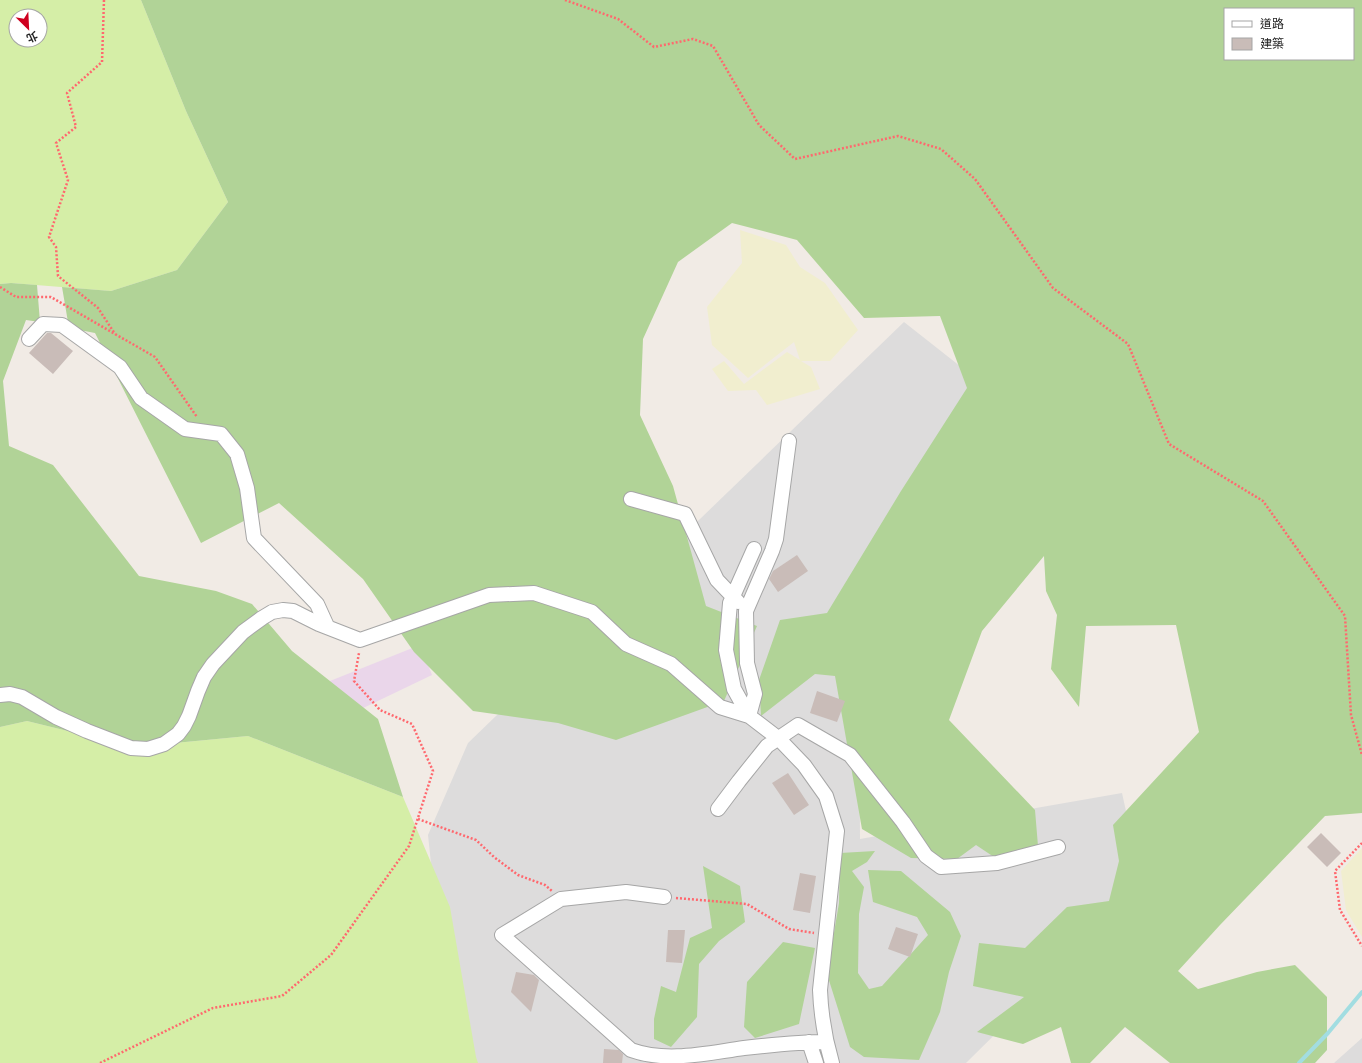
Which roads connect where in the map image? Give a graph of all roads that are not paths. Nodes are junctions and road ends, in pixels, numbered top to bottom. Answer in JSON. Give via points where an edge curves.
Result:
{"nodes":[{"id":1,"x":29,"y":339,"type":"dead end"},
{"id":2,"x":789,"y":441,"type":"dead end"},
{"id":3,"x":631,"y":499,"type":"dead end"},
{"id":4,"x":754,"y":549,"type":"dead end"},
{"id":5,"x":732,"y":596,"type":"junction"},
{"id":6,"x":746,"y":610,"type":"junction"},
{"id":7,"x":327,"y":626,"type":"junction"},
{"id":8,"x":0,"y":695,"type":"edge"},
{"id":9,"x":749,"y":716,"type":"junction"},
{"id":10,"x":778,"y":738,"type":"junction"},
{"id":11,"x":718,"y":809,"type":"dead end"},
{"id":12,"x":1058,"y":847,"type":"dead end"},
{"id":13,"x":664,"y":897,"type":"road end"},
{"id":14,"x":810,"y":1042,"type":"junction"},
{"id":15,"x":826,"y":1042,"type":"junction"},
{"id":16,"x":816,"y":1063,"type":"edge"},
{"id":17,"x":832,"y":1063,"type":"edge"}],
"edges":[{"from":1,"to":7,"type":"street","via":[[43,324],[62,325],[120,366],[141,398],[185,429],[221,434],[237,454],[247,488],[254,538],[317,604]]},
{"from":2,"to":6,"type":"street","via":[[776,539]]},
{"from":3,"to":5,"type":"street","via":[[685,514],[717,580]]},
{"from":4,"to":5,"type":"street"},
{"from":5,"to":6,"type":"street"},
{"from":5,"to":9,"type":"street","via":[[726,650],[734,689]]},
{"from":6,"to":9,"type":"street","via":[[747,663],[755,694]]},
{"from":7,"to":8,"type":"street","via":[[288,610],[272,612],[253,623],[208,671],[182,729],[168,742],[154,748],[126,746],[63,721],[22,697]]},
{"from":7,"to":9,"type":"street","via":[[360,640],[489,595],[534,593],[592,612],[626,644],[672,664],[720,707]]},
{"from":9,"to":10,"type":"street"},
{"from":10,"to":11,"type":"street","via":[[767,746]]},
{"from":10,"to":12,"type":"street","via":[[798,725],[850,754],[926,856],[941,867],[997,864]]},
{"from":10,"to":15,"type":"street","via":[[804,765],[826,796],[838,831],[820,990]]},
{"from":13,"to":14,"type":"street","via":[[626,892],[562,899],[502,935],[640,1055],[655,1059],[684,1059],[745,1048]]},
{"from":14,"to":15,"type":"street"},
{"from":14,"to":16,"type":"street"},
{"from":15,"to":17,"type":"street"}]}
